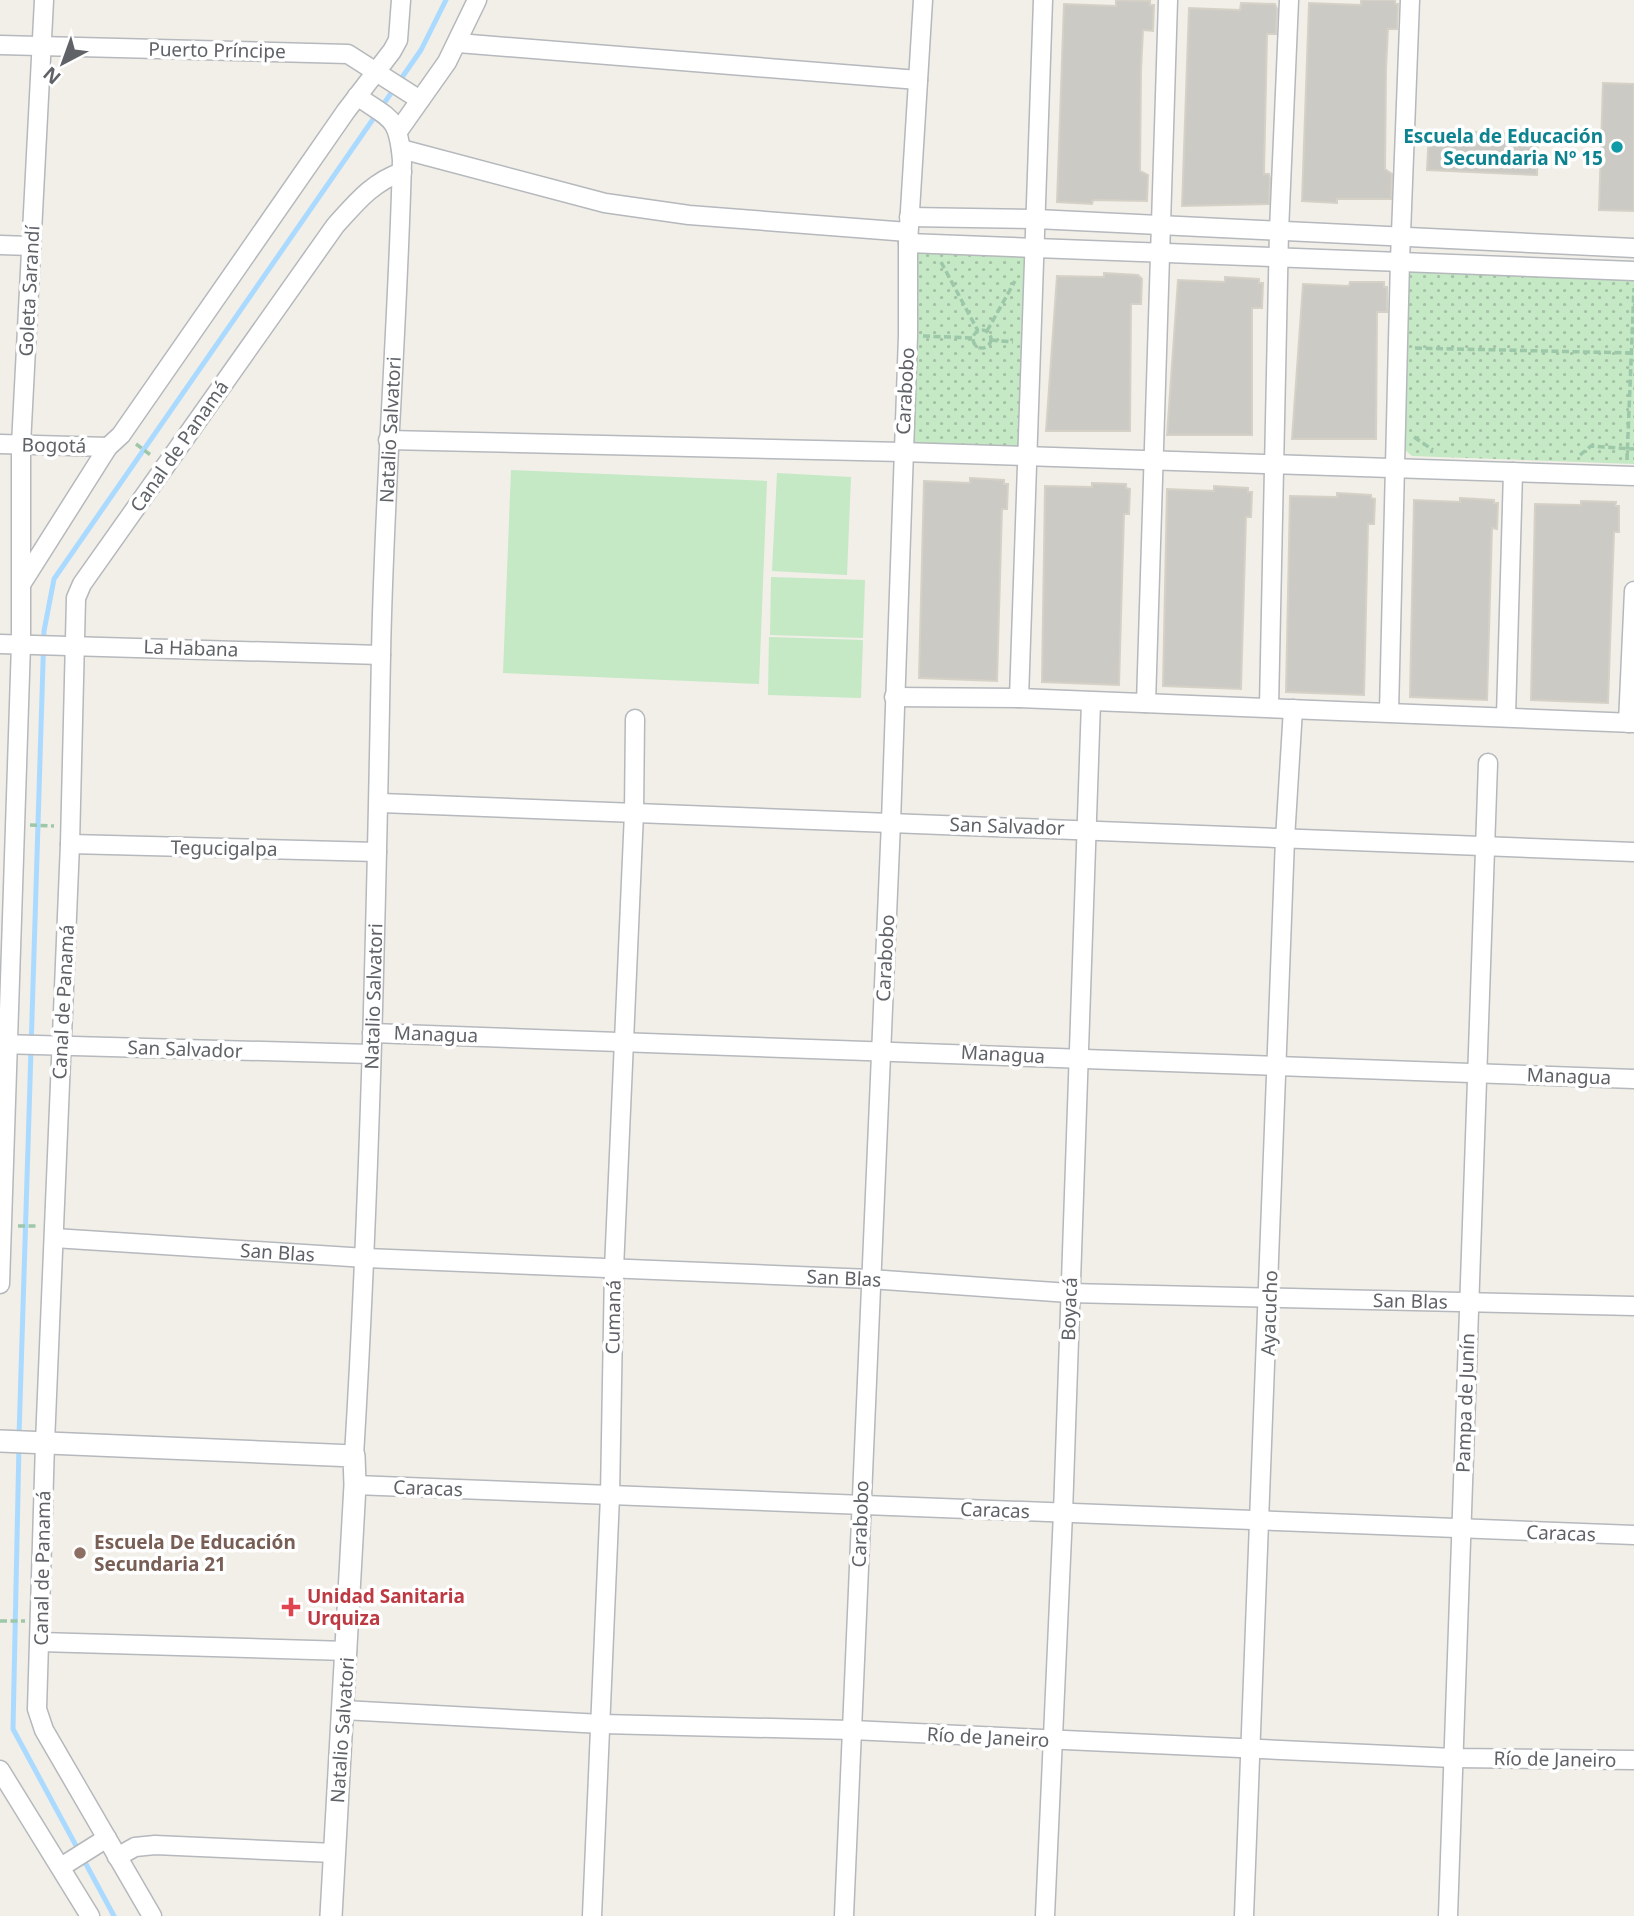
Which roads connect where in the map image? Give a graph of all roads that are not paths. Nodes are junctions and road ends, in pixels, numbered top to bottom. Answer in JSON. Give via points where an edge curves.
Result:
{"nodes":[{"id":1,"x":44,"y":0,"type":"edge"},
{"id":2,"x":401,"y":0,"type":"edge"},
{"id":3,"x":477,"y":0,"type":"edge"},
{"id":4,"x":923,"y":0,"type":"edge"},
{"id":5,"x":1043,"y":0,"type":"edge"},
{"id":6,"x":1168,"y":0,"type":"edge"},
{"id":7,"x":1289,"y":0,"type":"edge"},
{"id":8,"x":1410,"y":0,"type":"edge"},
{"id":9,"x":458,"y":43,"type":"junction"},
{"id":10,"x":0,"y":45,"type":"edge"},
{"id":11,"x":41,"y":46,"type":"junction"},
{"id":12,"x":390,"y":80,"type":"junction"},
{"id":13,"x":918,"y":80,"type":"junction"},
{"id":14,"x":357,"y":96,"type":"junction"},
{"id":15,"x":420,"y":100,"type":"junction"},
{"id":16,"x":399,"y":130,"type":"junction"},
{"id":17,"x":401,"y":149,"type":"junction"},
{"id":18,"x":402,"y":172,"type":"junction"},
{"id":19,"x":1036,"y":219,"type":"junction"},
{"id":20,"x":1161,"y":226,"type":"junction"},
{"id":21,"x":909,"y":230,"type":"junction"},
{"id":22,"x":1279,"y":231,"type":"junction"},
{"id":23,"x":1401,"y":236,"type":"junction"},
{"id":24,"x":0,"y":245,"type":"edge"},
{"id":25,"x":31,"y":246,"type":"junction"},
{"id":26,"x":1035,"y":247,"type":"junction"},
{"id":27,"x":1634,"y":248,"type":"edge"},
{"id":28,"x":1161,"y":251,"type":"junction"},
{"id":29,"x":1279,"y":257,"type":"junction"},
{"id":30,"x":1400,"y":260,"type":"junction"},
{"id":31,"x":1634,"y":271,"type":"edge"},
{"id":32,"x":388,"y":440,"type":"junction"},
{"id":33,"x":0,"y":444,"type":"edge"},
{"id":34,"x":21,"y":445,"type":"junction"},
{"id":35,"x":108,"y":447,"type":"junction"},
{"id":36,"x":902,"y":452,"type":"junction"},
{"id":37,"x":1029,"y":457,"type":"junction"},
{"id":38,"x":1152,"y":459,"type":"junction"},
{"id":39,"x":1275,"y":463,"type":"junction"},
{"id":40,"x":1395,"y":469,"type":"junction"},
{"id":41,"x":1513,"y":472,"type":"junction"},
{"id":42,"x":1630,"y":476,"type":"edge"},
{"id":43,"x":22,"y":583,"type":"junction"},
{"id":44,"x":1634,"y":591,"type":"edge"},
{"id":45,"x":0,"y":643,"type":"edge"},
{"id":46,"x":21,"y":644,"type":"junction"},
{"id":47,"x":74,"y":644,"type":"junction"},
{"id":48,"x":381,"y":655,"type":"junction"},
{"id":49,"x":894,"y":697,"type":"junction"},
{"id":50,"x":1019,"y":698,"type":"junction"},
{"id":51,"x":1091,"y":702,"type":"junction"},
{"id":52,"x":1146,"y":703,"type":"junction"},
{"id":53,"x":1269,"y":707,"type":"junction"},
{"id":54,"x":1293,"y":709,"type":"junction"},
{"id":55,"x":1390,"y":712,"type":"junction"},
{"id":56,"x":1506,"y":716,"type":"junction"},
{"id":57,"x":635,"y":719,"type":"dead end"},
{"id":58,"x":1631,"y":723,"type":"edge"},
{"id":59,"x":1488,"y":763,"type":"dead end"},
{"id":60,"x":381,"y":803,"type":"junction"},
{"id":61,"x":634,"y":813,"type":"junction"},
{"id":62,"x":891,"y":822,"type":"junction"},
{"id":63,"x":1088,"y":828,"type":"junction"},
{"id":64,"x":70,"y":836,"type":"junction"},
{"id":65,"x":1285,"y":839,"type":"junction"},
{"id":66,"x":1483,"y":844,"type":"junction"},
{"id":67,"x":7,"y":845,"type":"edge"},
{"id":68,"x":377,"y":852,"type":"junction"},
{"id":69,"x":1634,"y":852,"type":"edge"},
{"id":70,"x":372,"y":1032,"type":"junction"},
{"id":71,"x":625,"y":1040,"type":"junction"},
{"id":72,"x":4,"y":1045,"type":"edge"},
{"id":73,"x":61,"y":1045,"type":"junction"},
{"id":74,"x":880,"y":1049,"type":"junction"},
{"id":75,"x":371,"y":1054,"type":"junction"},
{"id":76,"x":1077,"y":1058,"type":"junction"},
{"id":77,"x":1278,"y":1066,"type":"junction"},
{"id":78,"x":1477,"y":1073,"type":"junction"},
{"id":79,"x":1634,"y":1079,"type":"edge"},
{"id":80,"x":54,"y":1232,"type":"junction"},
{"id":81,"x":1,"y":1247,"type":"edge"},
{"id":82,"x":366,"y":1258,"type":"junction"},
{"id":83,"x":614,"y":1269,"type":"junction"},
{"id":84,"x":870,"y":1279,"type":"junction"},
{"id":85,"x":0,"y":1284,"type":"edge"},
{"id":86,"x":1069,"y":1293,"type":"junction"},
{"id":87,"x":1270,"y":1297,"type":"junction"},
{"id":88,"x":1469,"y":1301,"type":"junction"},
{"id":89,"x":1634,"y":1306,"type":"edge"},
{"id":90,"x":2,"y":1441,"type":"edge"},
{"id":91,"x":38,"y":1443,"type":"junction"},
{"id":92,"x":354,"y":1456,"type":"junction"},
{"id":93,"x":355,"y":1485,"type":"junction"},
{"id":94,"x":610,"y":1496,"type":"junction"},
{"id":95,"x":860,"y":1506,"type":"junction"},
{"id":96,"x":1063,"y":1513,"type":"junction"},
{"id":97,"x":1259,"y":1520,"type":"junction"},
{"id":98,"x":1461,"y":1530,"type":"junction"},
{"id":99,"x":1634,"y":1535,"type":"edge"},
{"id":100,"x":40,"y":1642,"type":"junction"},
{"id":101,"x":347,"y":1651,"type":"junction"},
{"id":102,"x":343,"y":1710,"type":"junction"},
{"id":103,"x":602,"y":1724,"type":"junction"},
{"id":104,"x":852,"y":1730,"type":"junction"},
{"id":105,"x":1052,"y":1741,"type":"junction"},
{"id":106,"x":1252,"y":1746,"type":"junction"},
{"id":107,"x":1452,"y":1758,"type":"junction"},
{"id":108,"x":1634,"y":1760,"type":"edge"},
{"id":109,"x":0,"y":1770,"type":"edge"},
{"id":110,"x":107,"y":1838,"type":"junction"},
{"id":111,"x":334,"y":1853,"type":"junction"},
{"id":112,"x":117,"y":1857,"type":"junction"},
{"id":113,"x":61,"y":1867,"type":"junction"},
{"id":114,"x":90,"y":1916,"type":"edge"},
{"id":115,"x":152,"y":1916,"type":"edge"},
{"id":116,"x":331,"y":1916,"type":"edge"},
{"id":117,"x":592,"y":1916,"type":"edge"},
{"id":118,"x":844,"y":1916,"type":"edge"},
{"id":119,"x":1045,"y":1916,"type":"edge"},
{"id":120,"x":1244,"y":1916,"type":"edge"},
{"id":121,"x":1448,"y":1916,"type":"edge"}],
"edges":[{"from":1,"to":11,"type":"street","name":"Goleta Sarandí"},
{"from":2,"to":12,"type":"street"},
{"from":3,"to":9,"type":"street"},
{"from":4,"to":13,"type":"street","name":"Carabobo"},
{"from":5,"to":19,"type":"street"},
{"from":6,"to":20,"type":"street"},
{"from":7,"to":22,"type":"street"},
{"from":8,"to":23,"type":"street"},
{"from":9,"to":13,"type":"street"},
{"from":9,"to":15,"type":"street"},
{"from":10,"to":11,"type":"street","name":"Puerto Príncipe"},
{"from":11,"to":12,"type":"street","name":"Puerto Príncipe","via":[[348,54]]},
{"from":11,"to":25,"type":"street","name":"Goleta Sarandí"},
{"from":12,"to":14,"type":"street"},
{"from":12,"to":15,"type":"street","name":"Puerto Príncipe"},
{"from":13,"to":21,"type":"street","name":"Carabobo"},
{"from":14,"to":16,"type":"street"},
{"from":14,"to":35,"type":"street","via":[[121,435]]},
{"from":15,"to":16,"type":"street"},
{"from":16,"to":17,"type":"street","name":"Natalio Salvatori"},
{"from":17,"to":18,"type":"street","name":"Natalio Salvatori"},
{"from":17,"to":21,"type":"street","via":[[605,202],[689,215]]},
{"from":18,"to":32,"type":"street","name":"Natalio Salvatori"},
{"from":18,"to":47,"type":"street","name":"Canal de Panamá","via":[[367,191],[335,226],[82,584],[76,598]]},
{"from":19,"to":20,"type":"street"},
{"from":19,"to":21,"type":"street"},
{"from":19,"to":26,"type":"street"},
{"from":20,"to":22,"type":"street"},
{"from":20,"to":28,"type":"street"},
{"from":21,"to":26,"type":"street","via":[[930,243]]},
{"from":21,"to":36,"type":"street","name":"Carabobo"},
{"from":22,"to":23,"type":"street"},
{"from":22,"to":29,"type":"street"},
{"from":23,"to":27,"type":"street"},
{"from":23,"to":30,"type":"street"},
{"from":24,"to":25,"type":"street"},
{"from":25,"to":34,"type":"street","name":"Goleta Sarandí"},
{"from":26,"to":28,"type":"street"},
{"from":26,"to":37,"type":"street"},
{"from":28,"to":29,"type":"street"},
{"from":28,"to":38,"type":"street"},
{"from":29,"to":30,"type":"street"},
{"from":29,"to":39,"type":"street"},
{"from":30,"to":31,"type":"street"},
{"from":30,"to":40,"type":"street"},
{"from":32,"to":36,"type":"street"},
{"from":32,"to":48,"type":"street","name":"Natalio Salvatori"},
{"from":33,"to":34,"type":"street","name":"Bogotá"},
{"from":34,"to":35,"type":"street","name":"Bogotá"},
{"from":34,"to":43,"type":"street","name":"Goleta Sarandí"},
{"from":35,"to":43,"type":"street"},
{"from":36,"to":37,"type":"street"},
{"from":36,"to":49,"type":"street","name":"Carabobo"},
{"from":37,"to":38,"type":"street"},
{"from":37,"to":50,"type":"street"},
{"from":38,"to":39,"type":"street"},
{"from":38,"to":52,"type":"street"},
{"from":39,"to":40,"type":"street"},
{"from":39,"to":53,"type":"street"},
{"from":40,"to":41,"type":"street"},
{"from":40,"to":55,"type":"street"},
{"from":41,"to":42,"type":"street"},
{"from":41,"to":56,"type":"street"},
{"from":43,"to":46,"type":"street"},
{"from":44,"to":58,"type":"street"},
{"from":45,"to":46,"type":"street","name":"La Habana"},
{"from":46,"to":47,"type":"street","name":"La Habana"},
{"from":46,"to":67,"type":"street","via":[[13,824]]},
{"from":47,"to":48,"type":"street","name":"La Habana"},
{"from":47,"to":64,"type":"street","name":"Canal de Panamá"},
{"from":48,"to":60,"type":"street","name":"Natalio Salvatori"},
{"from":49,"to":50,"type":"street"},
{"from":49,"to":62,"type":"street","name":"Carabobo"},
{"from":50,"to":51,"type":"street"},
{"from":51,"to":52,"type":"street"},
{"from":51,"to":63,"type":"street","name":"Boyacá"},
{"from":52,"to":53,"type":"street"},
{"from":53,"to":54,"type":"street"},
{"from":54,"to":55,"type":"street"},
{"from":54,"to":65,"type":"street","name":"Ayacucho"},
{"from":55,"to":56,"type":"street"},
{"from":56,"to":58,"type":"street"},
{"from":57,"to":61,"type":"street","name":"Cumaná"},
{"from":59,"to":66,"type":"street","name":"Pampa de Junín"},
{"from":60,"to":61,"type":"street","name":"San Salvador"},
{"from":60,"to":68,"type":"street","name":"Natalio Salvatori"},
{"from":61,"to":62,"type":"street","name":"San Salvador"},
{"from":61,"to":71,"type":"street","name":"Cumaná"},
{"from":62,"to":63,"type":"street","name":"San Salvador"},
{"from":62,"to":74,"type":"street","name":"Carabobo"},
{"from":63,"to":65,"type":"street","name":"San Salvador"},
{"from":63,"to":76,"type":"street","name":"Boyacá"},
{"from":64,"to":68,"type":"street","name":"Tegucigalpa"},
{"from":64,"to":73,"type":"street","name":"Canal de Panamá"},
{"from":65,"to":66,"type":"street","name":"San Salvador"},
{"from":65,"to":77,"type":"street","name":"Ayacucho"},
{"from":66,"to":69,"type":"street","name":"San Salvador"},
{"from":66,"to":78,"type":"street","name":"Pampa de Junín"},
{"from":67,"to":72,"type":"street"},
{"from":68,"to":70,"type":"street","name":"Natalio Salvatori"},
{"from":70,"to":71,"type":"street","name":"Managua"},
{"from":70,"to":75,"type":"street","name":"Natalio Salvatori"},
{"from":71,"to":74,"type":"street","name":"Managua"},
{"from":71,"to":83,"type":"street","name":"Cumaná"},
{"from":72,"to":73,"type":"street","name":"San Salvador"},
{"from":72,"to":81,"type":"street"},
{"from":73,"to":75,"type":"street","name":"San Salvador"},
{"from":73,"to":80,"type":"street","name":"Canal de Panamá"},
{"from":74,"to":76,"type":"street","name":"Managua"},
{"from":74,"to":84,"type":"street","name":"Carabobo"},
{"from":75,"to":82,"type":"street","name":"Natalio Salvatori"},
{"from":76,"to":77,"type":"street","name":"Managua"},
{"from":76,"to":86,"type":"street","name":"Boyacá"},
{"from":77,"to":78,"type":"street","name":"Managua"},
{"from":77,"to":87,"type":"street","name":"Ayacucho"},
{"from":78,"to":79,"type":"street","name":"Managua"},
{"from":78,"to":88,"type":"street","name":"Pampa de Junín"},
{"from":80,"to":82,"type":"street","name":"San Blas"},
{"from":80,"to":91,"type":"street","name":"Canal de Panamá"},
{"from":81,"to":85,"type":"street"},
{"from":82,"to":83,"type":"street","name":"San Blas"},
{"from":82,"to":92,"type":"street","name":"Natalio Salvatori"},
{"from":83,"to":84,"type":"street","name":"San Blas"},
{"from":83,"to":94,"type":"street","name":"Cumaná"},
{"from":84,"to":86,"type":"street","name":"San Blas"},
{"from":84,"to":95,"type":"street","name":"Carabobo"},
{"from":86,"to":87,"type":"street","name":"San Blas"},
{"from":86,"to":96,"type":"street","name":"Boyacá"},
{"from":87,"to":88,"type":"street","name":"San Blas"},
{"from":87,"to":97,"type":"street","name":"Ayacucho"},
{"from":88,"to":89,"type":"street","name":"San Blas"},
{"from":88,"to":98,"type":"street","name":"Pampa de Junín"},
{"from":90,"to":91,"type":"street"},
{"from":91,"to":92,"type":"street"},
{"from":91,"to":100,"type":"street","name":"Canal de Panamá"},
{"from":92,"to":93,"type":"street","name":"Natalio Salvatori"},
{"from":93,"to":94,"type":"street","name":"Caracas"},
{"from":93,"to":101,"type":"street","name":"Natalio Salvatori"},
{"from":94,"to":95,"type":"street","name":"Caracas"},
{"from":94,"to":103,"type":"street","name":"Cumaná"},
{"from":95,"to":96,"type":"street","name":"Caracas"},
{"from":95,"to":104,"type":"street","name":"Carabobo"},
{"from":96,"to":97,"type":"street","name":"Caracas"},
{"from":96,"to":105,"type":"street","name":"Boyacá"},
{"from":97,"to":98,"type":"street","name":"Caracas"},
{"from":97,"to":106,"type":"street","name":"Ayacucho"},
{"from":98,"to":99,"type":"street","name":"Caracas"},
{"from":98,"to":107,"type":"street","name":"Pampa de Junín"},
{"from":100,"to":101,"type":"street"},
{"from":100,"to":110,"type":"street","name":"Canal de Panamá","via":[[40,1721]]},
{"from":101,"to":102,"type":"street","name":"Natalio Salvatori"},
{"from":102,"to":103,"type":"street","name":"Río de Janeiro"},
{"from":102,"to":111,"type":"street","name":"Natalio Salvatori"},
{"from":103,"to":104,"type":"street","name":"Río de Janeiro"},
{"from":103,"to":117,"type":"street","name":"Cumaná"},
{"from":104,"to":105,"type":"street","name":"Río de Janeiro"},
{"from":104,"to":118,"type":"street","name":"Carabobo"},
{"from":105,"to":106,"type":"street","name":"Río de Janeiro"},
{"from":105,"to":119,"type":"street","name":"Boyacá"},
{"from":106,"to":107,"type":"street","name":"Río de Janeiro"},
{"from":106,"to":120,"type":"street","name":"Ayacucho"},
{"from":107,"to":108,"type":"street","name":"Río de Janeiro"},
{"from":107,"to":121,"type":"street","name":"Pampa de Junín"},
{"from":109,"to":113,"type":"street"},
{"from":110,"to":112,"type":"street","name":"Canal de Panamá"},
{"from":110,"to":113,"type":"street"},
{"from":111,"to":112,"type":"street","via":[[155,1845],[135,1847]]},
{"from":111,"to":116,"type":"street","name":"Natalio Salvatori"},
{"from":112,"to":115,"type":"street","name":"Canal de Panamá"},
{"from":113,"to":114,"type":"street"}]}
